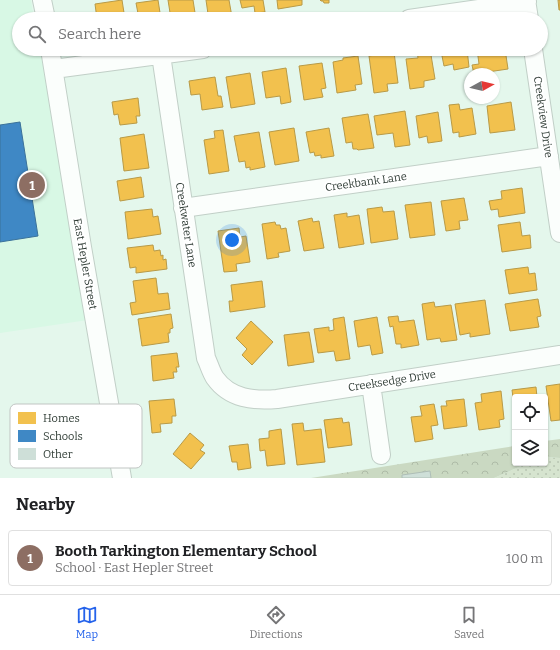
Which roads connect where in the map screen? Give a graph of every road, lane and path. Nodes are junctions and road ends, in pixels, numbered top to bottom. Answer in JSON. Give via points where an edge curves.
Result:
{"nodes":[{"id":1,"x":42,"y":0,"type":"edge"},
{"id":2,"x":527,"y":7,"type":"edge"},
{"id":3,"x":45,"y":12,"type":"edge"},
{"id":4,"x":478,"y":12,"type":"edge"},
{"id":5,"x":51,"y":56,"type":"edge"},
{"id":6,"x":154,"y":56,"type":"edge"},
{"id":7,"x":161,"y":56,"type":"edge"},
{"id":8,"x":534,"y":56,"type":"edge"},
{"id":9,"x":54,"y":70,"type":"junction"},
{"id":10,"x":549,"y":156,"type":"junction"},
{"id":11,"x":183,"y":208,"type":"junction"},
{"id":12,"x":560,"y":233,"type":"edge"},
{"id":13,"x":560,"y":355,"type":"edge"},
{"id":14,"x":371,"y":384,"type":"junction"},
{"id":15,"x":223,"y":394,"type":"joint"},
{"id":16,"x":109,"y":404,"type":"edge"},
{"id":17,"x":381,"y":455,"type":"dead end"},
{"id":18,"x":120,"y":468,"type":"edge"},
{"id":19,"x":122,"y":478,"type":"edge"}],
"edges":[{"from":1,"to":3,"type":"street"},
{"from":2,"to":4,"type":"street"},
{"from":5,"to":9,"type":"street","name":"East Hepler Street"},
{"from":6,"to":9,"type":"street"},
{"from":7,"to":11,"type":"street","name":"Creekwater Lane"},
{"from":8,"to":10,"type":"street","name":"Creekview Drive"},
{"from":9,"to":16,"type":"street","name":"East Hepler Street"},
{"from":10,"to":11,"type":"street","name":"Creekbank Lane"},
{"from":10,"to":12,"type":"street","name":"Creekview Drive"},
{"from":11,"to":15,"type":"street","name":"Creekwater Lane","via":[[206,358]]},
{"from":13,"to":14,"type":"street","name":"Creeksedge Drive"},
{"from":14,"to":15,"type":"street","name":"Creeksedge Drive","via":[[264,400]]},
{"from":14,"to":17,"type":"street"},
{"from":18,"to":19,"type":"street","name":"East Hepler Street"}]}
